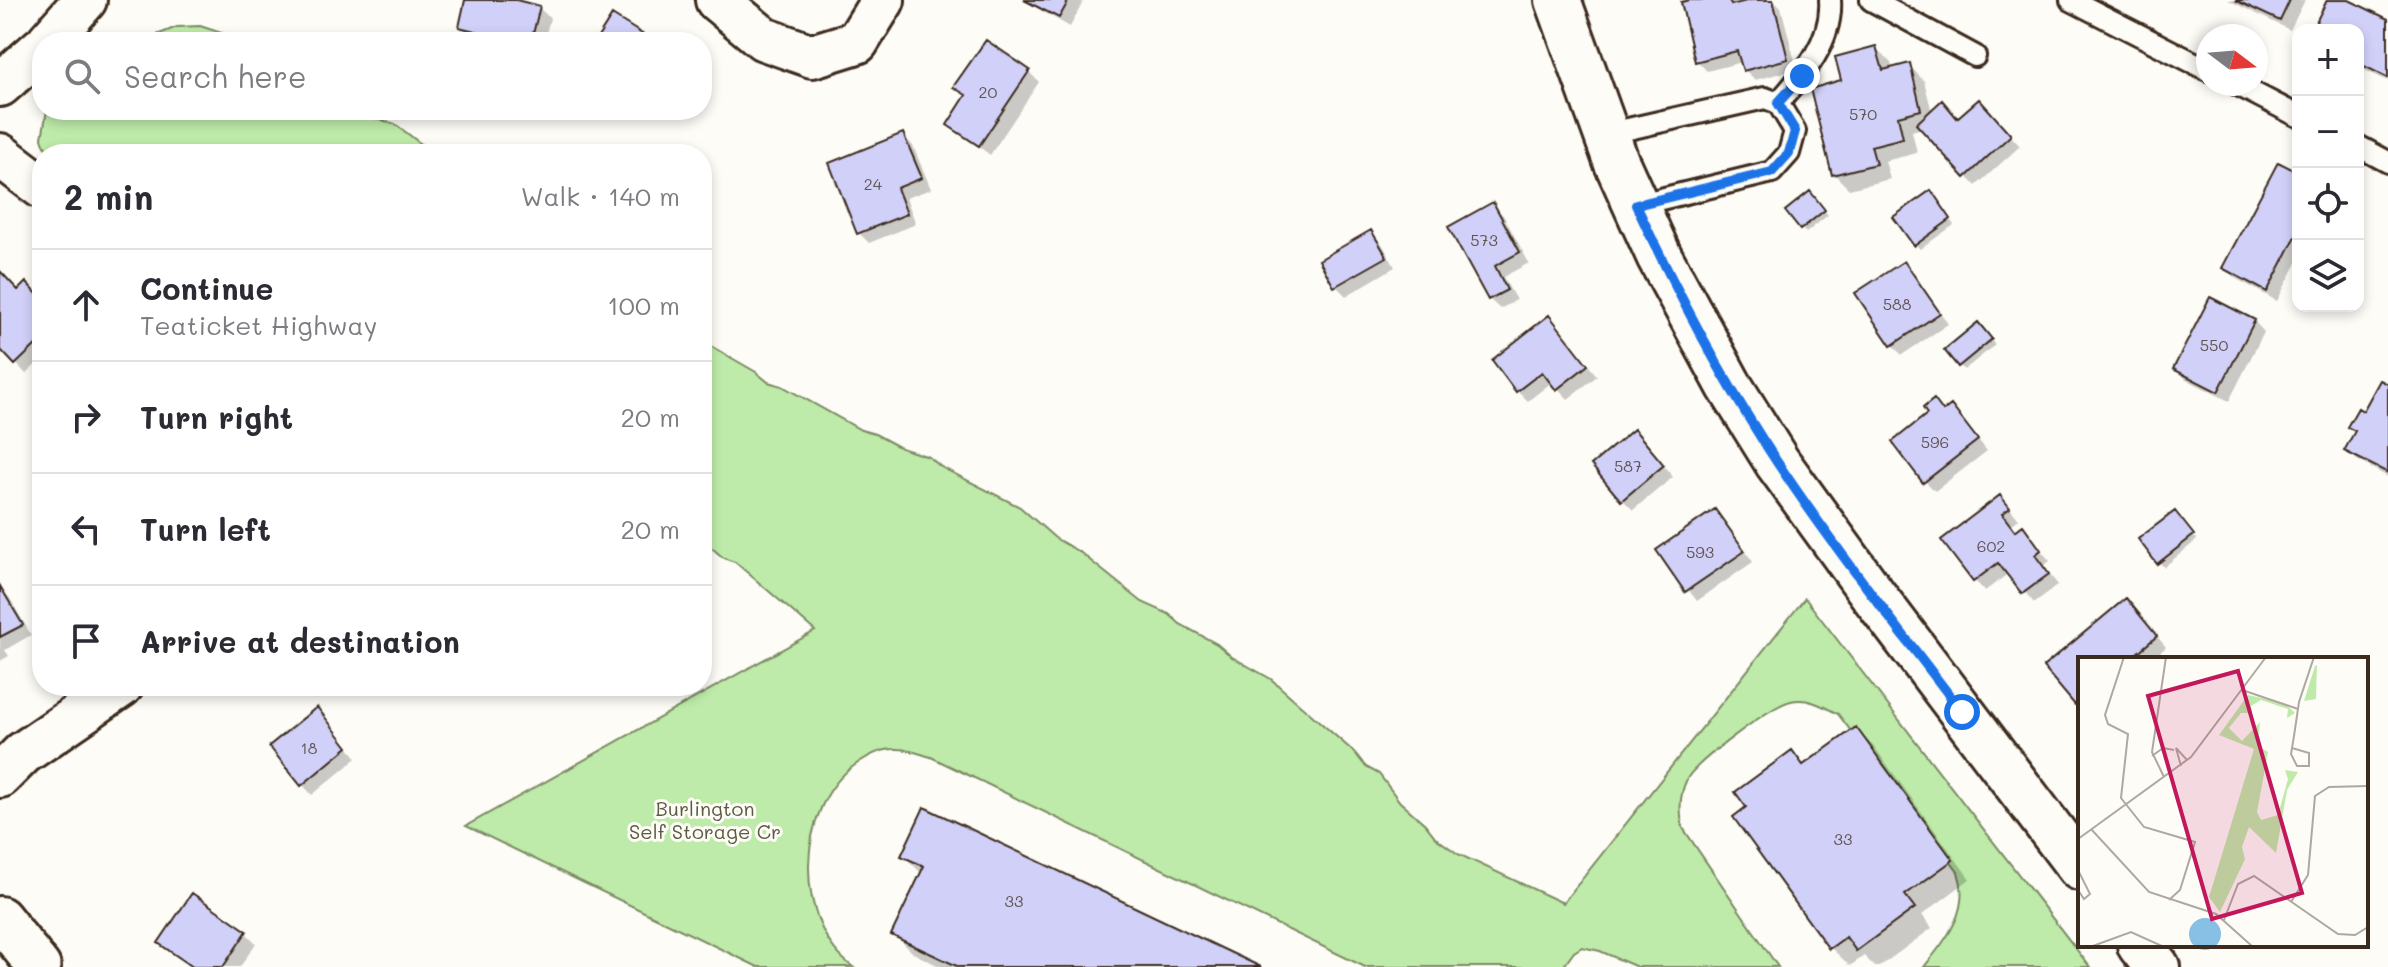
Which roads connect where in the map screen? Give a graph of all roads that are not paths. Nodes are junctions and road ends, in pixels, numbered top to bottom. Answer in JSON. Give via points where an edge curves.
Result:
{"nodes":[{"id":1,"x":85,"y":0,"type":"edge"},
{"id":2,"x":717,"y":0,"type":"edge"},
{"id":3,"x":883,"y":0,"type":"edge"},
{"id":4,"x":1558,"y":0,"type":"edge"},
{"id":5,"x":1830,"y":0,"type":"edge"},
{"id":6,"x":1871,"y":0,"type":"edge"},
{"id":7,"x":2071,"y":0,"type":"edge"},
{"id":8,"x":57,"y":32,"type":"edge"},
{"id":9,"x":1975,"y":56,"type":"dead end"},
{"id":10,"x":32,"y":57,"type":"edge"},
{"id":11,"x":2196,"y":64,"type":"edge"},
{"id":12,"x":0,"y":85,"type":"edge"},
{"id":13,"x":2259,"y":96,"type":"edge"},
{"id":14,"x":1778,"y":103,"type":"junction"},
{"id":15,"x":2292,"y":113,"type":"edge"},
{"id":16,"x":1606,"y":134,"type":"junction"},
{"id":17,"x":2364,"y":149,"type":"edge"},
{"id":18,"x":0,"y":155,"type":"edge"},
{"id":19,"x":2388,"y":162,"type":"edge"},
{"id":20,"x":32,"y":179,"type":"edge"},
{"id":21,"x":1636,"y":205,"type":"junction"},
{"id":22,"x":106,"y":696,"type":"edge"},
{"id":23,"x":0,"y":776,"type":"edge"},
{"id":24,"x":2078,"y":865,"type":"edge"},
{"id":25,"x":0,"y":918,"type":"edge"},
{"id":26,"x":2142,"y":947,"type":"edge"},
{"id":27,"x":39,"y":967,"type":"edge"},
{"id":28,"x":2157,"y":967,"type":"edge"}],
"edges":[{"from":1,"to":8,"type":"street"},
{"from":2,"to":3,"type":"street","via":[[764,39],[812,56],[857,42]]},
{"from":4,"to":16,"type":"main road"},
{"from":5,"to":14,"type":"lane","via":[[1819,49]]},
{"from":6,"to":9,"type":"lane"},
{"from":7,"to":11,"type":"lane"},
{"from":10,"to":12,"type":"street"},
{"from":13,"to":15,"type":"lane"},
{"from":14,"to":16,"type":"lane","via":[[1765,98]]},
{"from":14,"to":21,"type":"lane","via":[[1795,131],[1789,153],[1772,172]]},
{"from":16,"to":21,"type":"main road"},
{"from":17,"to":19,"type":"lane"},
{"from":18,"to":20,"type":"street"},
{"from":21,"to":24,"type":"main road","via":[[1729,385],[1777,462]]},
{"from":22,"to":23,"type":"street","via":[[23,753]]},
{"from":25,"to":27,"type":"street"},
{"from":26,"to":28,"type":"main road"}]}
